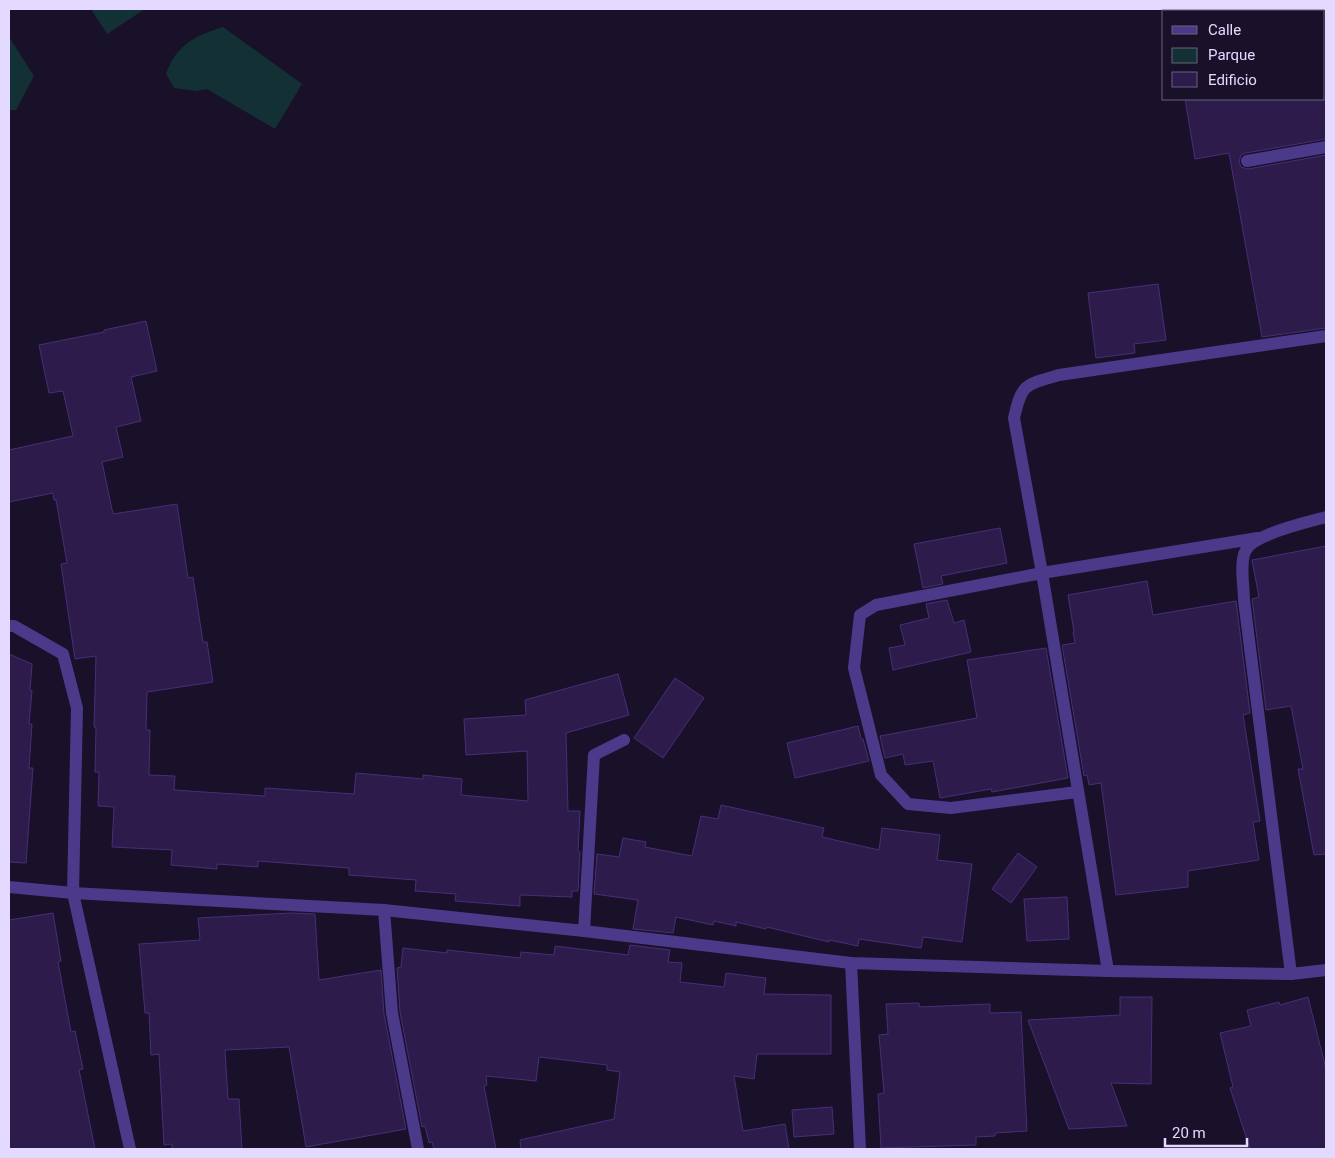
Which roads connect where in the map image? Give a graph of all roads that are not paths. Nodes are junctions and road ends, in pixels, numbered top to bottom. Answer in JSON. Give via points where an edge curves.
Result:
{"nodes":[{"id":1,"x":1326,"y":147,"type":"edge"},
{"id":2,"x":1247,"y":162,"type":"dead end"},
{"id":3,"x":1326,"y":336,"type":"edge"},
{"id":4,"x":1326,"y":517,"type":"edge"},
{"id":5,"x":1258,"y":538,"type":"junction"},
{"id":6,"x":1042,"y":573,"type":"junction"},
{"id":7,"x":9,"y":626,"type":"edge"},
{"id":8,"x":624,"y":740,"type":"dead end"},
{"id":9,"x":1077,"y":792,"type":"junction"},
{"id":10,"x":9,"y":887,"type":"edge"},
{"id":11,"x":73,"y":893,"type":"junction"},
{"id":12,"x":384,"y":910,"type":"junction"},
{"id":13,"x":584,"y":931,"type":"junction"},
{"id":14,"x":851,"y":963,"type":"junction"},
{"id":15,"x":1326,"y":970,"type":"edge"},
{"id":16,"x":1108,"y":971,"type":"junction"},
{"id":17,"x":1292,"y":974,"type":"junction"},
{"id":18,"x":130,"y":1149,"type":"edge"},
{"id":19,"x":418,"y":1149,"type":"edge"},
{"id":20,"x":860,"y":1149,"type":"edge"}],
"edges":[{"from":1,"to":2,"type":"street"},
{"from":3,"to":6,"type":"street","via":[[1058,374],[1030,383],[1019,395],[1014,418]]},
{"from":4,"to":5,"type":"street"},
{"from":5,"to":6,"type":"street"},
{"from":5,"to":17,"type":"street","via":[[1246,550],[1242,566],[1244,600]]},
{"from":6,"to":9,"type":"street"},
{"from":6,"to":9,"type":"street","via":[[876,605],[860,615],[854,668],[881,774],[908,804],[951,808]]},
{"from":7,"to":11,"type":"street","via":[[63,654],[77,708]]},
{"from":8,"to":13,"type":"street","via":[[594,755]]},
{"from":9,"to":16,"type":"street"},
{"from":10,"to":11,"type":"street"},
{"from":11,"to":12,"type":"street"},
{"from":11,"to":18,"type":"street"},
{"from":12,"to":13,"type":"street"},
{"from":12,"to":19,"type":"street","via":[[392,1013]]},
{"from":13,"to":14,"type":"street"},
{"from":14,"to":16,"type":"street"},
{"from":14,"to":20,"type":"street"},
{"from":15,"to":17,"type":"street"},
{"from":16,"to":17,"type":"street"}]}
